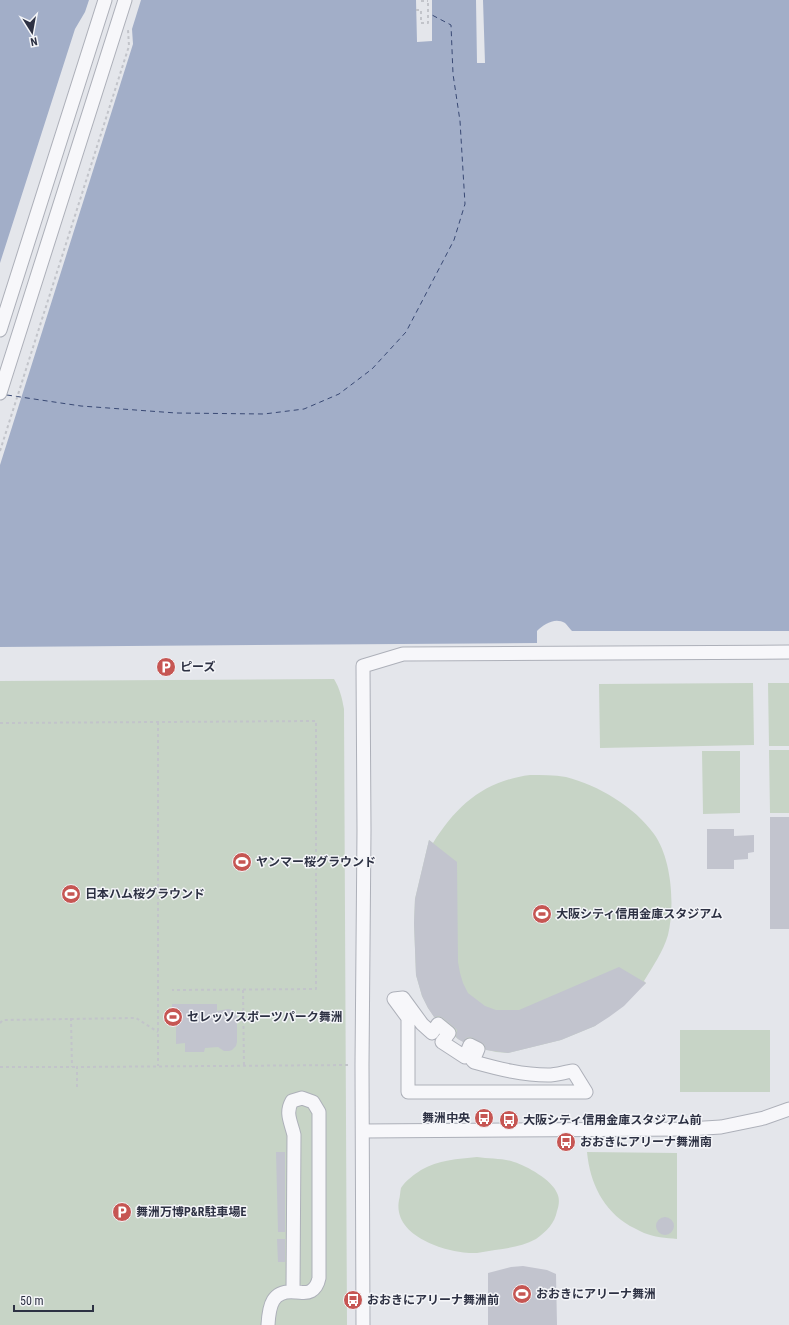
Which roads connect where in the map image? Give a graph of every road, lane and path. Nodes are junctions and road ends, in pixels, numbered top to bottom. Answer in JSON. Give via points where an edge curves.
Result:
{"nodes":[{"id":1,"x":105,"y":0,"type":"edge"},
{"id":2,"x":125,"y":0,"type":"edge"},
{"id":3,"x":421,"y":1,"type":"edge"},
{"id":4,"x":416,"y":10,"type":"dead end"},
{"id":5,"x":428,"y":10,"type":"junction"},
{"id":6,"x":432,"y":10,"type":"dead end"},
{"id":7,"x":130,"y":23,"type":"dead end"},
{"id":8,"x":0,"y":330,"type":"edge"},
{"id":9,"x":0,"y":393,"type":"edge"},
{"id":10,"x":0,"y":451,"type":"edge"},
{"id":11,"x":789,"y":652,"type":"edge"},
{"id":12,"x":158,"y":722,"type":"junction"},
{"id":13,"x":0,"y":723,"type":"edge"},
{"id":14,"x":172,"y":990,"type":"dead end"},
{"id":15,"x":243,"y":990,"type":"junction"},
{"id":16,"x":71,"y":1018,"type":"junction"},
{"id":17,"x":0,"y":1023,"type":"edge"},
{"id":18,"x":158,"y":1032,"type":"junction"},
{"id":19,"x":465,"y":1057,"type":"joint"},
{"id":20,"x":362,"y":1065,"type":"junction"},
{"id":21,"x":158,"y":1066,"type":"junction"},
{"id":22,"x":244,"y":1066,"type":"junction"},
{"id":23,"x":0,"y":1067,"type":"edge"},
{"id":24,"x":72,"y":1067,"type":"junction"},
{"id":25,"x":77,"y":1067,"type":"junction"},
{"id":26,"x":77,"y":1087,"type":"dead end"},
{"id":27,"x":789,"y":1109,"type":"edge"},
{"id":28,"x":363,"y":1131,"type":"junction"},
{"id":29,"x":293,"y":1292,"type":"junction"},
{"id":30,"x":268,"y":1325,"type":"edge"},
{"id":31,"x":363,"y":1325,"type":"edge"}],
"edges":[{"from":1,"to":8,"type":"street"},
{"from":2,"to":9,"type":"street"},
{"from":3,"to":5,"type":"path","bridge":true,"via":[[428,1]]},
{"from":4,"to":5,"type":"path","via":[[421,10],[421,23],[428,23]]},
{"from":5,"to":6,"type":"path"},
{"from":7,"to":10,"type":"path","via":[[129,46]]},
{"from":11,"to":20,"type":"street","via":[[403,654],[363,666]]},
{"from":12,"to":13,"type":"path"},
{"from":12,"to":15,"type":"path","via":[[316,721],[316,989]]},
{"from":12,"to":18,"type":"path"},
{"from":14,"to":15,"type":"path"},
{"from":15,"to":22,"type":"path"},
{"from":16,"to":17,"type":"path","via":[[3,1020]]},
{"from":16,"to":18,"type":"path","via":[[136,1018]]},
{"from":16,"to":24,"type":"path"},
{"from":18,"to":21,"type":"path"},
{"from":19,"to":19,"type":"street","via":[[470,1045],[478,1049],[473,1061],[500,1069],[550,1075],[573,1071],[586,1092],[408,1092],[408,1018],[394,999],[403,998],[422,1024],[432,1032],[438,1024],[449,1033],[442,1042]]},
{"from":20,"to":22,"type":"path"},
{"from":20,"to":28,"type":"street"},
{"from":21,"to":22,"type":"path"},
{"from":21,"to":25,"type":"path"},
{"from":23,"to":24,"type":"path"},
{"from":24,"to":25,"type":"path"},
{"from":25,"to":26,"type":"path"},
{"from":27,"to":28,"type":"street","via":[[764,1118],[721,1127]]},
{"from":28,"to":31,"type":"street"},
{"from":29,"to":29,"type":"street","via":[[294,1135],[288,1111],[292,1101],[302,1098],[313,1102],[319,1112],[319,1278],[316,1288],[311,1291]]},
{"from":29,"to":30,"type":"street","via":[[284,1292],[273,1300]]}]}
